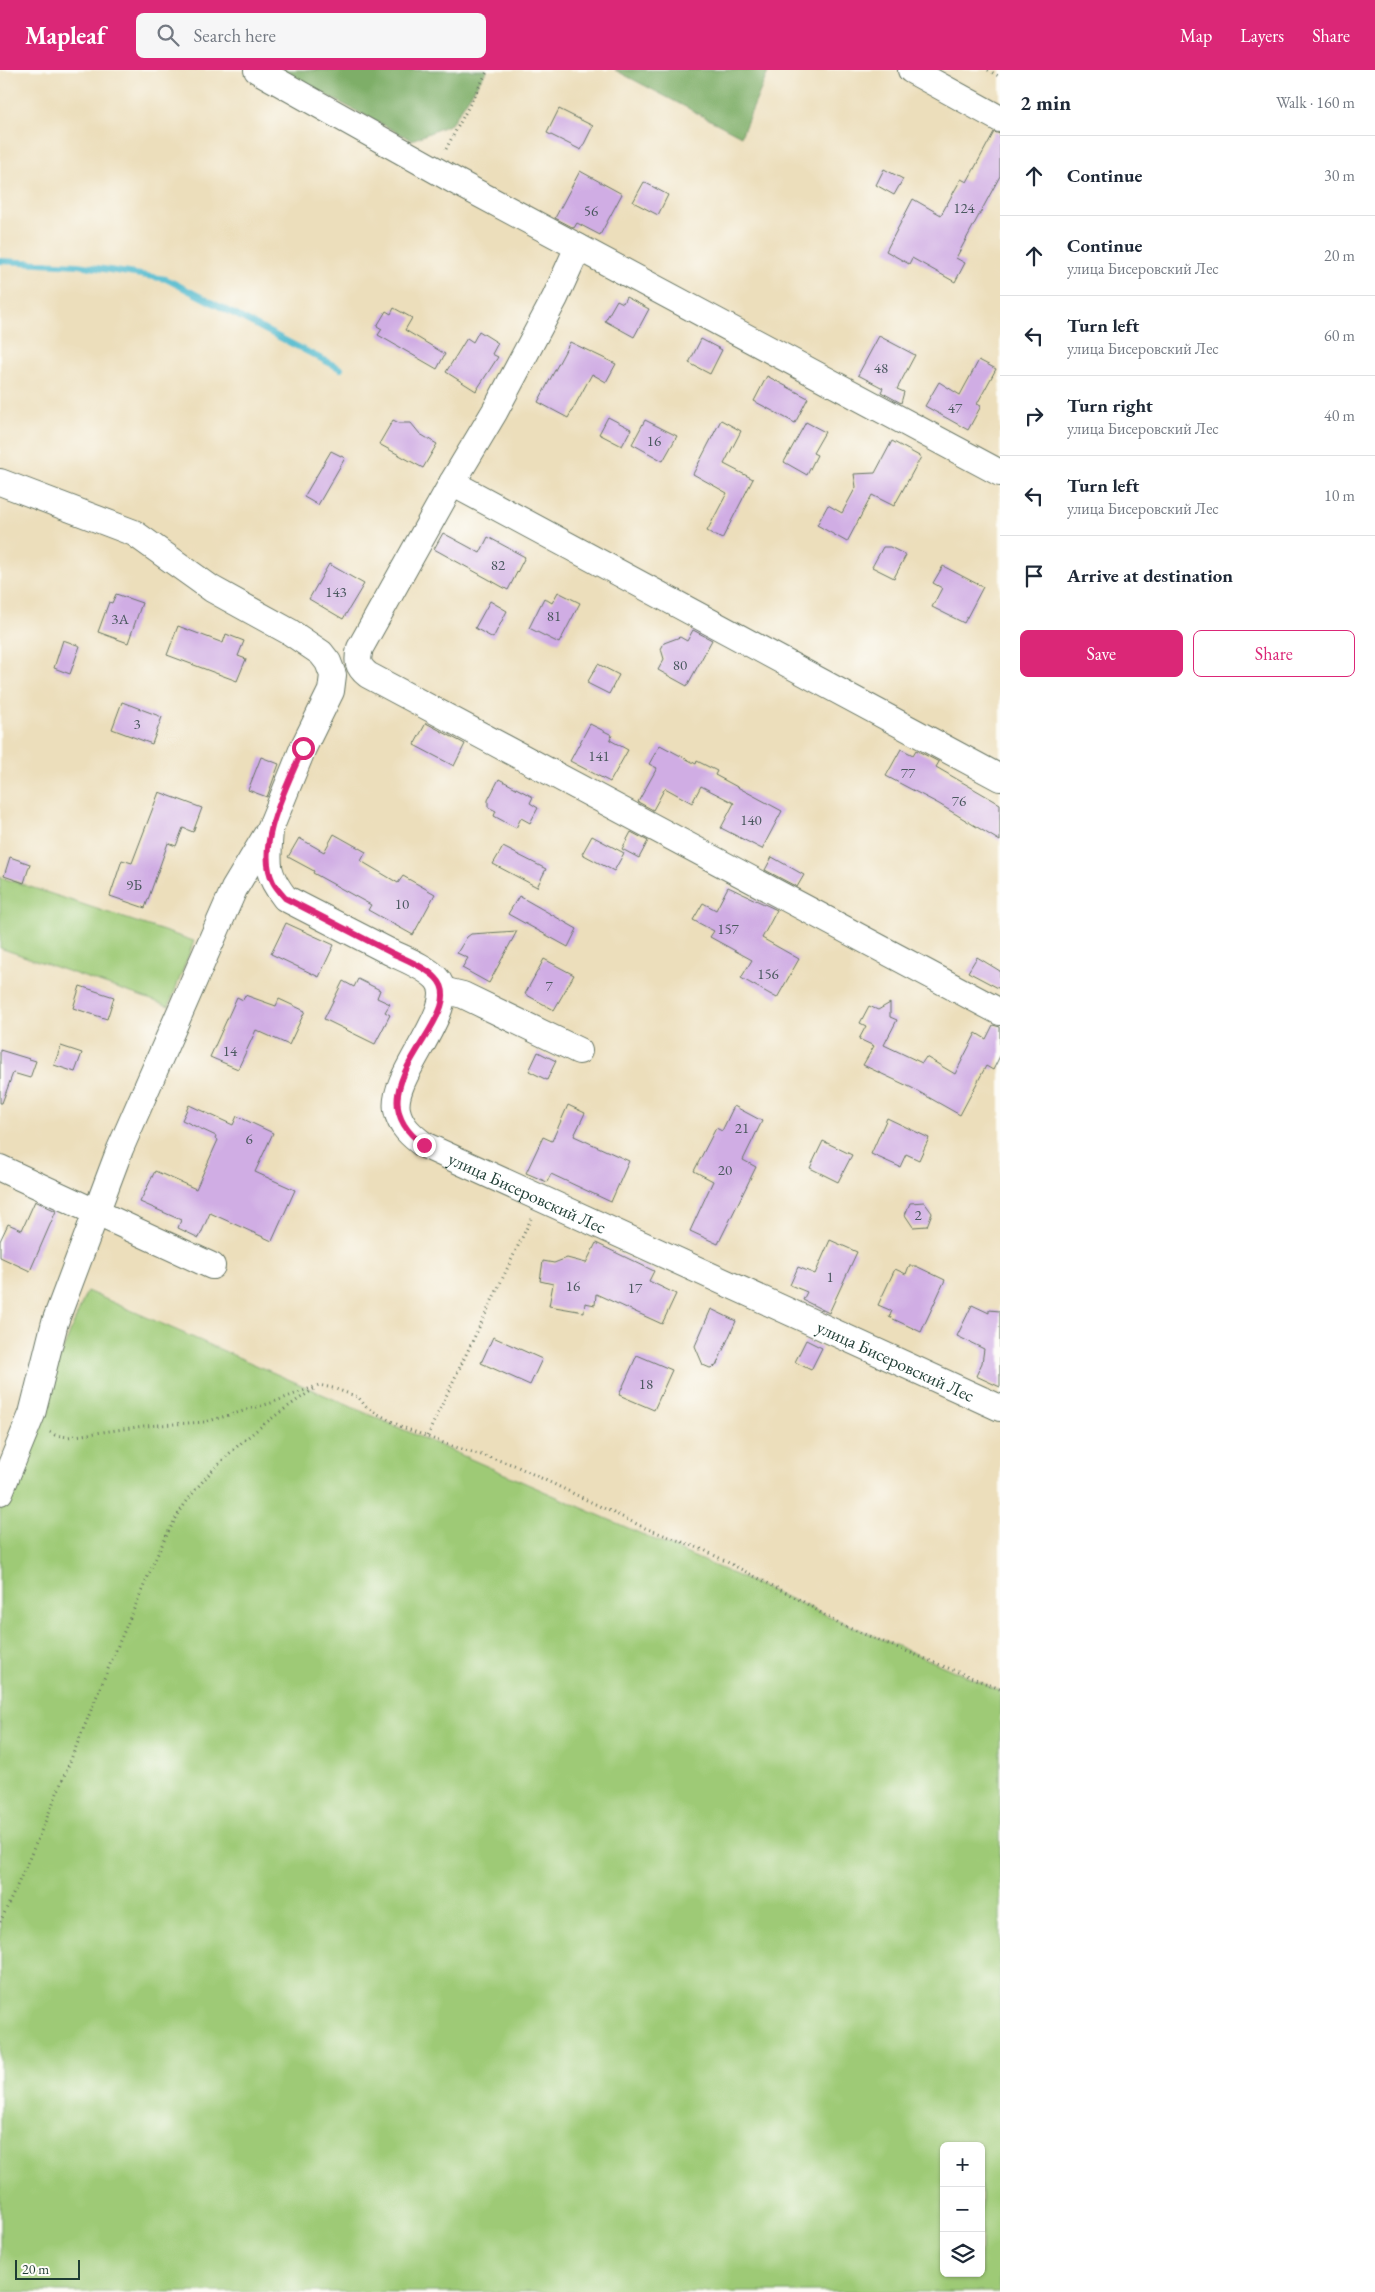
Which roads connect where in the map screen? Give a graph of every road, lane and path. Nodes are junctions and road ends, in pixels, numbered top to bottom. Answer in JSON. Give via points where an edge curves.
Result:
{"nodes":[{"id":1,"x":257,"y":70,"type":"edge"},
{"id":2,"x":488,"y":70,"type":"edge"},
{"id":3,"x":912,"y":70,"type":"edge"},
{"id":4,"x":988,"y":70,"type":"edge"},
{"id":5,"x":1000,"y":77,"type":"edge"},
{"id":6,"x":1000,"y":119,"type":"edge"},
{"id":7,"x":435,"y":170,"type":"junction"},
{"id":8,"x":578,"y":247,"type":"junction"},
{"id":9,"x":1000,"y":473,"type":"edge"},
{"id":10,"x":0,"y":482,"type":"edge"},
{"id":11,"x":452,"y":483,"type":"junction"},
{"id":12,"x":357,"y":662,"type":"junction"},
{"id":13,"x":331,"y":670,"type":"junction"},
{"id":14,"x":1000,"y":778,"type":"edge"},
{"id":15,"x":270,"y":829,"type":"junction"},
{"id":16,"x":442,"y":990,"type":"junction"},
{"id":17,"x":1000,"y":1012,"type":"edge"},
{"id":18,"x":580,"y":1051,"type":"dead end"},
{"id":19,"x":0,"y":1168,"type":"edge"},
{"id":20,"x":541,"y":1198,"type":"junction"},
{"id":21,"x":95,"y":1212,"type":"junction"},
{"id":22,"x":212,"y":1266,"type":"dead end"},
{"id":23,"x":319,"y":1386,"type":"junction"},
{"id":24,"x":1000,"y":1408,"type":"edge"},
{"id":25,"x":32,"y":1414,"type":"junction"},
{"id":26,"x":427,"y":1436,"type":"junction"},
{"id":27,"x":0,"y":1492,"type":"edge"},
{"id":28,"x":1000,"y":1689,"type":"edge"},
{"id":29,"x":0,"y":1922,"type":"edge"}],
"edges":[{"from":1,"to":7,"type":"street"},
{"from":2,"to":7,"type":"path"},
{"from":3,"to":6,"type":"street"},
{"from":4,"to":5,"type":"path"},
{"from":7,"to":8,"type":"street"},
{"from":8,"to":9,"type":"street"},
{"from":8,"to":11,"type":"street","via":[[555,298],[495,411]]},
{"from":10,"to":13,"type":"street","via":[[134,533],[212,589],[321,653]]},
{"from":11,"to":12,"type":"street","via":[[360,648]]},
{"from":11,"to":14,"type":"street"},
{"from":12,"to":13,"type":"street"},
{"from":12,"to":17,"type":"street","via":[[368,675]]},
{"from":13,"to":15,"type":"street","via":[[332,691],[303,748]]},
{"from":15,"to":16,"type":"street","via":[[268,862],[273,882],[285,898],[437,978]]},
{"from":15,"to":21,"type":"street","via":[[234,889]]},
{"from":16,"to":18,"type":"street","via":[[463,995]]},
{"from":16,"to":20,"type":"street","name":"улица Бисеровский Лес","via":[[442,1002],[436,1017],[399,1088],[397,1108],[400,1120],[424,1145]]},
{"from":19,"to":21,"type":"street"},
{"from":20,"to":24,"type":"street","name":"улица Бисеровский Лес"},
{"from":20,"to":26,"type":"path"},
{"from":21,"to":22,"type":"street"},
{"from":21,"to":25,"type":"street","via":[[55,1322]]},
{"from":23,"to":25,"type":"path","via":[[205,1422],[144,1426],[68,1437],[55,1435],[40,1425]]},
{"from":23,"to":26,"type":"path","via":[[358,1397],[367,1408]]},
{"from":23,"to":29,"type":"path","via":[[290,1404],[238,1446],[206,1478],[179,1513],[103,1679],[25,1871]]},
{"from":25,"to":27,"type":"street"},
{"from":26,"to":28,"type":"path","via":[[514,1465],[645,1528],[704,1550],[839,1624]]}]}
